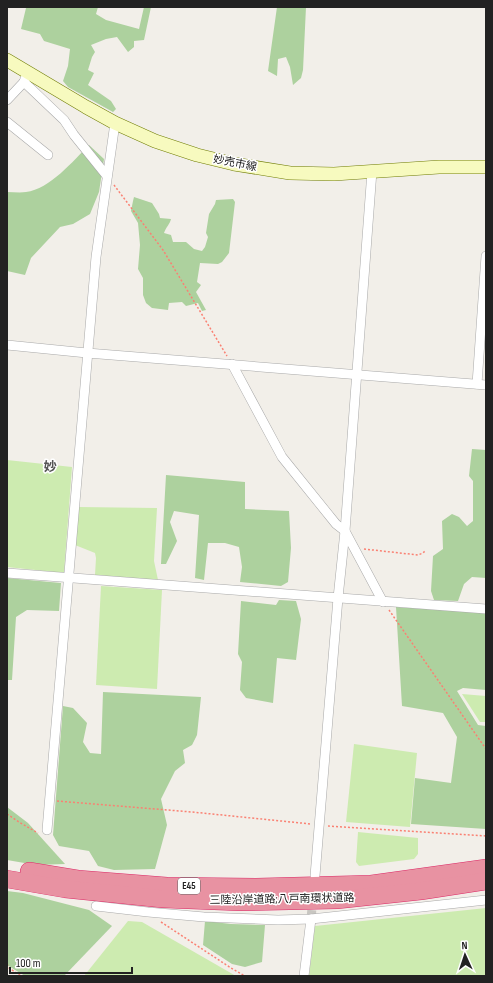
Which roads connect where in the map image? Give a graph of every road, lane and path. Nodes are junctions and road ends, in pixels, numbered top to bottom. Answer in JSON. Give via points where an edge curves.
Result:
{"nodes":[{"id":1,"x":7,"y":60,"type":"edge"},
{"id":2,"x":25,"y":77,"type":"junction"},
{"id":3,"x":7,"y":100,"type":"edge"},
{"id":4,"x":7,"y":122,"type":"edge"},
{"id":5,"x":115,"y":123,"type":"junction"},
{"id":6,"x":48,"y":155,"type":"dead end"},
{"id":7,"x":486,"y":166,"type":"edge"},
{"id":8,"x":372,"y":171,"type":"junction"},
{"id":9,"x":107,"y":176,"type":"junction"},
{"id":10,"x":486,"y":256,"type":"edge"},
{"id":11,"x":7,"y":345,"type":"edge"},
{"id":12,"x":87,"y":353,"type":"junction"},
{"id":13,"x":232,"y":364,"type":"junction"},
{"id":14,"x":357,"y":374,"type":"junction"},
{"id":15,"x":481,"y":385,"type":"edge"},
{"id":16,"x":345,"y":531,"type":"junction"},
{"id":17,"x":355,"y":548,"type":"junction"},
{"id":18,"x":425,"y":551,"type":"dead end"},
{"id":19,"x":7,"y":573,"type":"edge"},
{"id":20,"x":68,"y":578,"type":"junction"},
{"id":21,"x":338,"y":598,"type":"junction"},
{"id":22,"x":383,"y":602,"type":"junction"},
{"id":23,"x":486,"y":609,"type":"edge"},
{"id":24,"x":486,"y":749,"type":"edge"},
{"id":25,"x":49,"y":800,"type":"junction"},
{"id":26,"x":7,"y":814,"type":"edge"},
{"id":27,"x":319,"y":825,"type":"junction"},
{"id":28,"x":47,"y":830,"type":"joint"},
{"id":29,"x":486,"y":836,"type":"edge"},
{"id":30,"x":7,"y":868,"type":"edge"},
{"id":31,"x":486,"y":868,"type":"edge"},
{"id":32,"x":315,"y":876,"type":"dead end"},
{"id":33,"x":7,"y":879,"type":"edge"},
{"id":34,"x":486,"y":881,"type":"edge"},
{"id":35,"x":486,"y":900,"type":"edge"},
{"id":36,"x":96,"y":906,"type":"dead end"},
{"id":37,"x":148,"y":912,"type":"junction"},
{"id":38,"x":311,"y":920,"type":"junction"},
{"id":39,"x":7,"y":964,"type":"edge"},
{"id":40,"x":21,"y":976,"type":"edge"},
{"id":41,"x":245,"y":976,"type":"edge"},
{"id":42,"x":304,"y":976,"type":"edge"}],
"edges":[{"from":1,"to":2,"type":"main road","name":"妙売市線"},
{"from":2,"to":3,"type":"street"},
{"from":2,"to":5,"type":"main road","name":"妙売市線"},
{"from":2,"to":9,"type":"street","via":[[64,120]]},
{"from":4,"to":6,"type":"street"},
{"from":5,"to":8,"type":"main road","name":"妙売市線","via":[[155,141],[234,164],[290,173],[334,174]]},
{"from":5,"to":9,"type":"street"},
{"from":7,"to":8,"type":"main road","name":"妙売市線"},
{"from":8,"to":14,"type":"street"},
{"from":9,"to":12,"type":"street"},
{"from":9,"to":13,"type":"path","via":[[163,250]]},
{"from":10,"to":15,"type":"street"},
{"from":11,"to":12,"type":"street"},
{"from":12,"to":13,"type":"street"},
{"from":12,"to":20,"type":"street"},
{"from":13,"to":14,"type":"street"},
{"from":13,"to":16,"type":"street","via":[[282,457],[336,524]]},
{"from":14,"to":15,"type":"street"},
{"from":14,"to":16,"type":"street"},
{"from":16,"to":17,"type":"street"},
{"from":16,"to":21,"type":"street"},
{"from":17,"to":18,"type":"path","via":[[418,554]]},
{"from":17,"to":22,"type":"street"},
{"from":19,"to":20,"type":"street"},
{"from":20,"to":21,"type":"street"},
{"from":20,"to":25,"type":"street"},
{"from":21,"to":22,"type":"street"},
{"from":21,"to":27,"type":"street"},
{"from":22,"to":23,"type":"street"},
{"from":22,"to":24,"type":"path"},
{"from":25,"to":27,"type":"path"},
{"from":25,"to":28,"type":"street"},
{"from":26,"to":28,"type":"path","via":[[45,837]]},
{"from":27,"to":29,"type":"path"},
{"from":27,"to":32,"type":"street"},
{"from":30,"to":31,"type":"highway","name":"三陸沿岸道路;八戸南環状道路","number":"E45","via":[[85,880],[166,886],[256,887],[371,884]]},
{"from":33,"to":34,"type":"highway","name":"三陸沿岸道路;八戸南環状道路","number":"E45","via":[[72,890],[163,899],[240,902],[337,900]]},
{"from":35,"to":38,"type":"street"},
{"from":36,"to":37,"type":"street"},
{"from":37,"to":38,"type":"street"},
{"from":37,"to":41,"type":"path"},
{"from":38,"to":42,"type":"street"},
{"from":39,"to":40,"type":"path"}]}
